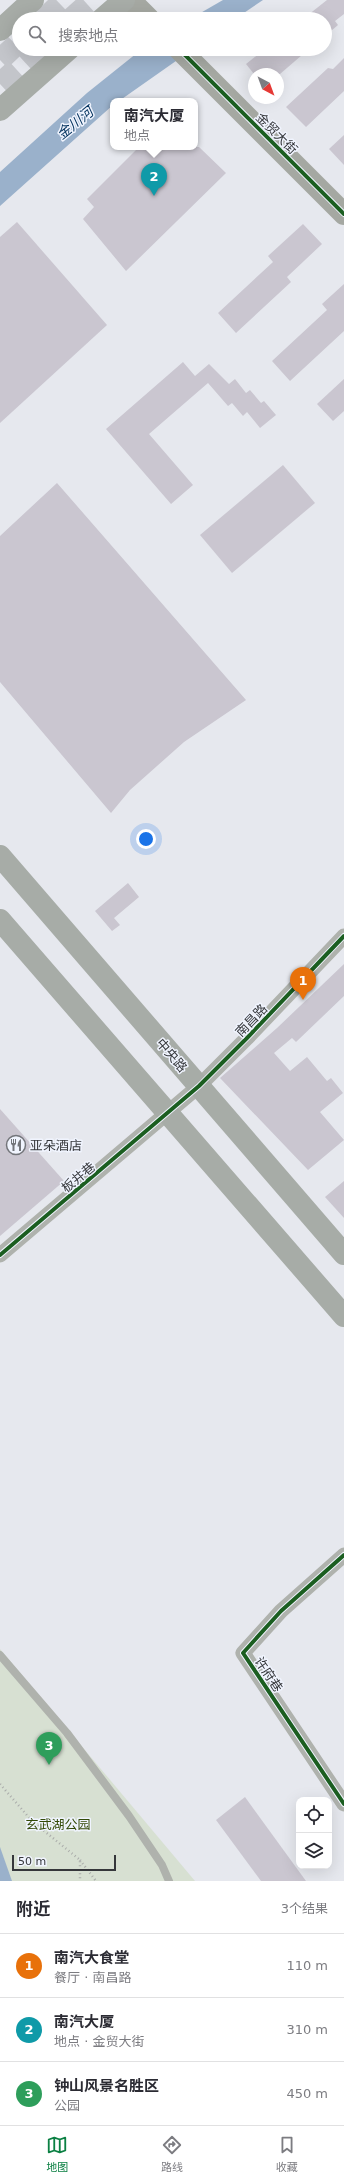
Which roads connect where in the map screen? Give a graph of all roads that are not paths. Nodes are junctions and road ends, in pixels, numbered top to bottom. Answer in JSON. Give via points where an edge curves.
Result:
{"nodes":[{"id":1,"x":33,"y":0,"type":"edge"},
{"id":2,"x":124,"y":0,"type":"edge"},
{"id":3,"x":130,"y":0,"type":"edge"},
{"id":4,"x":20,"y":12,"type":"edge"},
{"id":5,"x":110,"y":12,"type":"edge"},
{"id":6,"x":142,"y":12,"type":"edge"},
{"id":7,"x":12,"y":19,"type":"edge"},
{"id":8,"x":0,"y":30,"type":"edge"},
{"id":9,"x":61,"y":56,"type":"edge"},
{"id":10,"x":186,"y":56,"type":"edge"},
{"id":11,"x":0,"y":110,"type":"edge"},
{"id":12,"x":344,"y":214,"type":"edge"},
{"id":13,"x":0,"y":856,"type":"edge"},
{"id":14,"x":0,"y":920,"type":"edge"},
{"id":15,"x":344,"y":936,"type":"edge"},
{"id":16,"x":199,"y":1086,"type":"junction"},
{"id":17,"x":168,"y":1113,"type":"junction"},
{"id":18,"x":344,"y":1254,"type":"edge"},
{"id":19,"x":0,"y":1255,"type":"edge"},
{"id":20,"x":344,"y":1316,"type":"edge"},
{"id":21,"x":344,"y":1555,"type":"edge"},
{"id":22,"x":1,"y":1660,"type":"edge"},
{"id":23,"x":344,"y":1804,"type":"edge"},
{"id":24,"x":169,"y":1881,"type":"edge"}],
"edges":[{"from":1,"to":4,"type":"main road"},
{"from":2,"to":5,"type":"main road"},
{"from":3,"to":6,"type":"street"},
{"from":7,"to":8,"type":"main road"},
{"from":9,"to":11,"type":"main road"},
{"from":10,"to":12,"type":"street","name":"金贸大街"},
{"from":13,"to":16,"type":"main road","name":"中央路"},
{"from":14,"to":17,"type":"main road"},
{"from":15,"to":16,"type":"street","name":"南昌路"},
{"from":16,"to":17,"type":"street","name":"南昌路"},
{"from":16,"to":18,"type":"main road","name":"中央路"},
{"from":17,"to":19,"type":"street","name":"板井巷"},
{"from":17,"to":20,"type":"main road"},
{"from":21,"to":23,"type":"street","name":"许府巷","via":[[281,1611],[243,1653]]},
{"from":22,"to":24,"type":"lane","via":[[67,1733],[129,1816],[162,1865]]}]}
